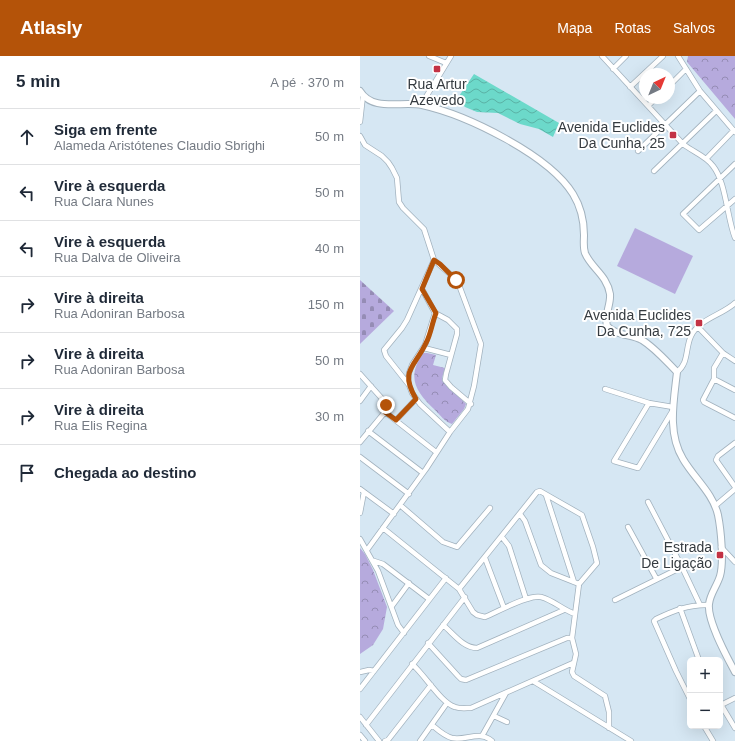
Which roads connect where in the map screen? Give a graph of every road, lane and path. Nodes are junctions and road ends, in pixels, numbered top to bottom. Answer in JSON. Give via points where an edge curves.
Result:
{"nodes":[{"id":1,"x":429,"y":56,"type":"edge"},
{"id":2,"x":444,"y":56,"type":"edge"},
{"id":3,"x":451,"y":56,"type":"edge"},
{"id":4,"x":602,"y":56,"type":"edge"},
{"id":5,"x":626,"y":56,"type":"edge"},
{"id":6,"x":663,"y":56,"type":"edge"},
{"id":7,"x":678,"y":56,"type":"edge"},
{"id":8,"x":444,"y":63,"type":"junction"},
{"id":9,"x":613,"y":69,"type":"junction"},
{"id":10,"x":686,"y":69,"type":"junction"},
{"id":11,"x":675,"y":80,"type":"edge"},
{"id":12,"x":630,"y":87,"type":"junction"},
{"id":13,"x":700,"y":91,"type":"junction"},
{"id":14,"x":361,"y":93,"type":"edge"},
{"id":15,"x":421,"y":105,"type":"junction"},
{"id":16,"x":648,"y":106,"type":"joint"},
{"id":17,"x":716,"y":112,"type":"junction"},
{"id":18,"x":360,"y":122,"type":"edge"},
{"id":19,"x":666,"y":124,"type":"junction"},
{"id":20,"x":734,"y":131,"type":"edge"},
{"id":21,"x":360,"y":136,"type":"edge"},
{"id":22,"x":683,"y":144,"type":"junction"},
{"id":23,"x":638,"y":150,"type":"dead end"},
{"id":24,"x":706,"y":159,"type":"junction"},
{"id":25,"x":735,"y":164,"type":"edge"},
{"id":26,"x":654,"y":171,"type":"dead end"},
{"id":27,"x":720,"y":178,"type":"junction"},
{"id":28,"x":735,"y":199,"type":"edge"},
{"id":29,"x":727,"y":207,"type":"junction"},
{"id":30,"x":734,"y":235,"type":"edge"},
{"id":31,"x":434,"y":260,"type":"junction"},
{"id":32,"x":422,"y":289,"type":"junction"},
{"id":33,"x":735,"y":303,"type":"edge"},
{"id":34,"x":436,"y":313,"type":"junction"},
{"id":35,"x":697,"y":326,"type":"junction"},
{"id":36,"x":424,"y":348,"type":"junction"},
{"id":37,"x":723,"y":353,"type":"junction"},
{"id":38,"x":451,"y":354,"type":"junction"},
{"id":39,"x":735,"y":360,"type":"edge"},
{"id":40,"x":677,"y":372,"type":"junction"},
{"id":41,"x":360,"y":374,"type":"edge"},
{"id":42,"x":714,"y":379,"type":"junction"},
{"id":43,"x":409,"y":385,"type":"junction"},
{"id":44,"x":371,"y":386,"type":"junction"},
{"id":45,"x":605,"y":389,"type":"dead end"},
{"id":46,"x":735,"y":390,"type":"edge"},
{"id":47,"x":416,"y":399,"type":"junction"},
{"id":48,"x":360,"y":401,"type":"edge"},
{"id":49,"x":649,"y":403,"type":"junction"},
{"id":50,"x":471,"y":404,"type":"junction"},
{"id":51,"x":674,"y":408,"type":"junction"},
{"id":52,"x":385,"y":412,"type":"junction"},
{"id":53,"x":735,"y":418,"type":"edge"},
{"id":54,"x":396,"y":420,"type":"junction"},
{"id":55,"x":368,"y":432,"type":"junction"},
{"id":56,"x":450,"y":432,"type":"junction"},
{"id":57,"x":360,"y":442,"type":"edge"},
{"id":58,"x":735,"y":443,"type":"edge"},
{"id":59,"x":436,"y":452,"type":"junction"},
{"id":60,"x":360,"y":457,"type":"edge"},
{"id":61,"x":423,"y":473,"type":"junction"},
{"id":62,"x":735,"y":488,"type":"edge"},
{"id":63,"x":362,"y":490,"type":"edge"},
{"id":64,"x":409,"y":494,"type":"junction"},
{"id":65,"x":546,"y":494,"type":"junction"},
{"id":66,"x":648,"y":502,"type":"dead end"},
{"id":67,"x":400,"y":505,"type":"junction"},
{"id":68,"x":715,"y":506,"type":"junction"},
{"id":69,"x":490,"y":508,"type":"dead end"},
{"id":70,"x":360,"y":513,"type":"edge"},
{"id":71,"x":394,"y":514,"type":"junction"},
{"id":72,"x":520,"y":514,"type":"junction"},
{"id":73,"x":628,"y":527,"type":"dead end"},
{"id":74,"x":383,"y":528,"type":"junction"},
{"id":75,"x":502,"y":537,"type":"junction"},
{"id":76,"x":360,"y":540,"type":"edge"},
{"id":77,"x":721,"y":547,"type":"junction"},
{"id":78,"x":367,"y":550,"type":"junction"},
{"id":79,"x":733,"y":556,"type":"edge"},
{"id":80,"x":485,"y":558,"type":"junction"},
{"id":81,"x":374,"y":561,"type":"junction"},
{"id":82,"x":735,"y":562,"type":"edge"},
{"id":83,"x":682,"y":566,"type":"junction"},
{"id":84,"x":446,"y":578,"type":"junction"},
{"id":85,"x":656,"y":578,"type":"junction"},
{"id":86,"x":409,"y":583,"type":"junction"},
{"id":87,"x":577,"y":583,"type":"junction"},
{"id":88,"x":459,"y":589,"type":"junction"},
{"id":89,"x":465,"y":597,"type":"junction"},
{"id":90,"x":429,"y":599,"type":"junction"},
{"id":91,"x":526,"y":599,"type":"junction"},
{"id":92,"x":615,"y":600,"type":"dead end"},
{"id":93,"x":700,"y":605,"type":"junction"},
{"id":94,"x":709,"y":605,"type":"junction"},
{"id":95,"x":392,"y":606,"type":"junction"},
{"id":96,"x":504,"y":608,"type":"junction"},
{"id":97,"x":680,"y":608,"type":"junction"},
{"id":98,"x":564,"y":610,"type":"junction"},
{"id":99,"x":575,"y":614,"type":"junction"},
{"id":100,"x":443,"y":625,"type":"junction"},
{"id":101,"x":404,"y":633,"type":"junction"},
{"id":102,"x":572,"y":638,"type":"junction"},
{"id":103,"x":428,"y":643,"type":"junction"},
{"id":104,"x":698,"y":657,"type":"edge"},
{"id":105,"x":573,"y":663,"type":"junction"},
{"id":106,"x":412,"y":664,"type":"junction"},
{"id":107,"x":374,"y":671,"type":"junction"},
{"id":108,"x":360,"y":672,"type":"edge"},
{"id":109,"x":735,"y":672,"type":"edge"},
{"id":110,"x":533,"y":681,"type":"junction"},
{"id":111,"x":431,"y":685,"type":"junction"},
{"id":112,"x":360,"y":689,"type":"edge"},
{"id":113,"x":506,"y":693,"type":"junction"},
{"id":114,"x":687,"y":693,"type":"edge"},
{"id":115,"x":735,"y":698,"type":"edge"},
{"id":116,"x":447,"y":703,"type":"junction"},
{"id":117,"x":723,"y":703,"type":"edge"},
{"id":118,"x":723,"y":709,"type":"edge"},
{"id":119,"x":494,"y":716,"type":"junction"},
{"id":120,"x":360,"y":717,"type":"edge"},
{"id":121,"x":507,"y":722,"type":"dead end"},
{"id":122,"x":366,"y":724,"type":"junction"},
{"id":123,"x":432,"y":726,"type":"junction"},
{"id":124,"x":609,"y":728,"type":"junction"},
{"id":125,"x":735,"y":728,"type":"edge"},
{"id":126,"x":706,"y":729,"type":"edge"},
{"id":127,"x":360,"y":735,"type":"edge"},
{"id":128,"x":482,"y":736,"type":"junction"},
{"id":129,"x":365,"y":741,"type":"edge"},
{"id":130,"x":379,"y":741,"type":"edge"},
{"id":131,"x":385,"y":741,"type":"edge"},
{"id":132,"x":420,"y":741,"type":"edge"},
{"id":133,"x":492,"y":741,"type":"edge"},
{"id":134,"x":631,"y":741,"type":"edge"},
{"id":135,"x":713,"y":741,"type":"edge"}],
"edges":[{"from":1,"to":8,"type":"street"},
{"from":2,"to":8,"type":"street"},
{"from":3,"to":8,"type":"street"},
{"from":4,"to":9,"type":"street"},
{"from":5,"to":9,"type":"street"},
{"from":6,"to":12,"type":"street"},
{"from":7,"to":10,"type":"street"},
{"from":8,"to":15,"type":"street"},
{"from":9,"to":12,"type":"street"},
{"from":10,"to":11,"type":"street"},
{"from":10,"to":13,"type":"street"},
{"from":12,"to":16,"type":"street"},
{"from":13,"to":17,"type":"street"},
{"from":13,"to":19,"type":"street"},
{"from":14,"to":15,"type":"main road","via":[[372,102]]},
{"from":14,"to":18,"type":"street"},
{"from":15,"to":40,"type":"main road","via":[[497,134],[519,146],[563,181],[574,196],[582,215],[585,253],[608,286],[608,326],[613,331],[642,340]]},
{"from":16,"to":19,"type":"street"},
{"from":17,"to":20,"type":"street"},
{"from":17,"to":22,"type":"street"},
{"from":19,"to":22,"type":"street"},
{"from":19,"to":23,"type":"street"},
{"from":20,"to":24,"type":"street"},
{"from":21,"to":31,"type":"street","via":[[364,145],[382,156],[392,168],[398,185],[399,202],[424,229]]},
{"from":22,"to":24,"type":"street"},
{"from":22,"to":26,"type":"street"},
{"from":24,"to":27,"type":"street"},
{"from":25,"to":27,"type":"street"},
{"from":27,"to":29,"type":"street"},
{"from":27,"to":29,"type":"street","via":[[683,214],[699,230]]},
{"from":28,"to":29,"type":"street"},
{"from":29,"to":30,"type":"street"},
{"from":31,"to":32,"type":"street"},
{"from":31,"to":50,"type":"street","via":[[451,274],[459,285],[480,344]]},
{"from":32,"to":34,"type":"street"},
{"from":32,"to":43,"type":"street","via":[[405,324],[384,350]]},
{"from":33,"to":35,"type":"street"},
{"from":34,"to":36,"type":"street"},
{"from":34,"to":38,"type":"street","via":[[457,328]]},
{"from":35,"to":37,"type":"street"},
{"from":35,"to":40,"type":"street","via":[[689,341],[684,365]]},
{"from":36,"to":38,"type":"street"},
{"from":36,"to":43,"type":"street","via":[[412,365]]},
{"from":37,"to":39,"type":"street"},
{"from":37,"to":42,"type":"street","via":[[714,368]]},
{"from":38,"to":50,"type":"street","via":[[445,380]]},
{"from":40,"to":51,"type":"main road"},
{"from":41,"to":44,"type":"street"},
{"from":42,"to":46,"type":"street"},
{"from":42,"to":53,"type":"street","via":[[703,401]]},
{"from":43,"to":47,"type":"street"},
{"from":44,"to":48,"type":"street"},
{"from":44,"to":52,"type":"street","via":[[386,403]]},
{"from":45,"to":49,"type":"street"},
{"from":47,"to":54,"type":"street"},
{"from":47,"to":56,"type":"street"},
{"from":49,"to":51,"type":"street"},
{"from":49,"to":51,"type":"street","via":[[614,461],[638,468]]},
{"from":50,"to":56,"type":"street"},
{"from":51,"to":68,"type":"main road","via":[[675,439],[679,451]]},
{"from":52,"to":54,"type":"street"},
{"from":52,"to":55,"type":"street"},
{"from":54,"to":59,"type":"street"},
{"from":55,"to":57,"type":"street"},
{"from":55,"to":61,"type":"street"},
{"from":56,"to":59,"type":"street"},
{"from":58,"to":62,"type":"street","via":[[716,460]]},
{"from":59,"to":61,"type":"street"},
{"from":60,"to":64,"type":"street"},
{"from":61,"to":64,"type":"street"},
{"from":62,"to":68,"type":"street"},
{"from":63,"to":70,"type":"street"},
{"from":63,"to":71,"type":"street"},
{"from":64,"to":67,"type":"street"},
{"from":65,"to":72,"type":"street","via":[[537,492]]},
{"from":65,"to":87,"type":"street"},
{"from":65,"to":87,"type":"street","via":[[582,514],[597,563]]},
{"from":66,"to":83,"type":"street"},
{"from":67,"to":69,"type":"street","via":[[443,542],[457,547]]},
{"from":67,"to":71,"type":"street"},
{"from":68,"to":77,"type":"main road"},
{"from":71,"to":74,"type":"street"},
{"from":72,"to":75,"type":"street"},
{"from":72,"to":87,"type":"street","via":[[541,565],[551,573]]},
{"from":73,"to":85,"type":"street"},
{"from":74,"to":78,"type":"street"},
{"from":74,"to":84,"type":"street"},
{"from":75,"to":80,"type":"street"},
{"from":75,"to":91,"type":"street","via":[[509,546]]},
{"from":76,"to":78,"type":"street"},
{"from":77,"to":79,"type":"street"},
{"from":77,"to":94,"type":"main road","via":[[721,573]]},
{"from":78,"to":81,"type":"street"},
{"from":79,"to":82,"type":"street"},
{"from":80,"to":88,"type":"street"},
{"from":80,"to":96,"type":"street"},
{"from":81,"to":86,"type":"street","via":[[383,564]]},
{"from":81,"to":95,"type":"street"},
{"from":83,"to":85,"type":"street"},
{"from":83,"to":93,"type":"street"},
{"from":84,"to":88,"type":"street"},
{"from":84,"to":90,"type":"street"},
{"from":85,"to":92,"type":"street"},
{"from":86,"to":90,"type":"street"},
{"from":86,"to":95,"type":"street"},
{"from":87,"to":99,"type":"street"},
{"from":88,"to":89,"type":"street"},
{"from":89,"to":96,"type":"street","via":[[471,610],[480,616],[485,617]]},
{"from":89,"to":100,"type":"street"},
{"from":90,"to":101,"type":"street"},
{"from":91,"to":96,"type":"street"},
{"from":91,"to":98,"type":"street","via":[[542,598]]},
{"from":93,"to":94,"type":"street"},
{"from":93,"to":97,"type":"street"},
{"from":94,"to":109,"type":"main road","via":[[712,622]]},
{"from":95,"to":101,"type":"street","via":[[398,625]]},
{"from":97,"to":104,"type":"street"},
{"from":97,"to":114,"type":"street","via":[[654,622]]},
{"from":98,"to":99,"type":"street"},
{"from":98,"to":100,"type":"street","via":[[477,648],[465,645]]},
{"from":99,"to":102,"type":"street"},
{"from":100,"to":103,"type":"street"},
{"from":101,"to":107,"type":"street"},
{"from":102,"to":103,"type":"street","via":[[466,680],[461,679]]},
{"from":102,"to":105,"type":"street","via":[[576,654]]},
{"from":103,"to":106,"type":"street"},
{"from":105,"to":110,"type":"street"},
{"from":105,"to":124,"type":"street","via":[[574,676],[605,696]]},
{"from":106,"to":111,"type":"street"},
{"from":106,"to":122,"type":"street"},
{"from":107,"to":108,"type":"street"},
{"from":107,"to":112,"type":"street"},
{"from":110,"to":113,"type":"street"},
{"from":110,"to":124,"type":"street"},
{"from":111,"to":116,"type":"street"},
{"from":111,"to":131,"type":"street"},
{"from":113,"to":116,"type":"street","via":[[471,708],[457,708]]},
{"from":113,"to":119,"type":"street"},
{"from":115,"to":117,"type":"street"},
{"from":116,"to":123,"type":"street"},
{"from":118,"to":125,"type":"street"},
{"from":119,"to":121,"type":"street"},
{"from":119,"to":128,"type":"street"},
{"from":120,"to":122,"type":"street"},
{"from":122,"to":130,"type":"street"},
{"from":123,"to":128,"type":"street","via":[[452,738]]},
{"from":123,"to":132,"type":"street"},
{"from":124,"to":134,"type":"street"},
{"from":126,"to":135,"type":"street"},
{"from":127,"to":129,"type":"street"},
{"from":128,"to":133,"type":"street"}]}
